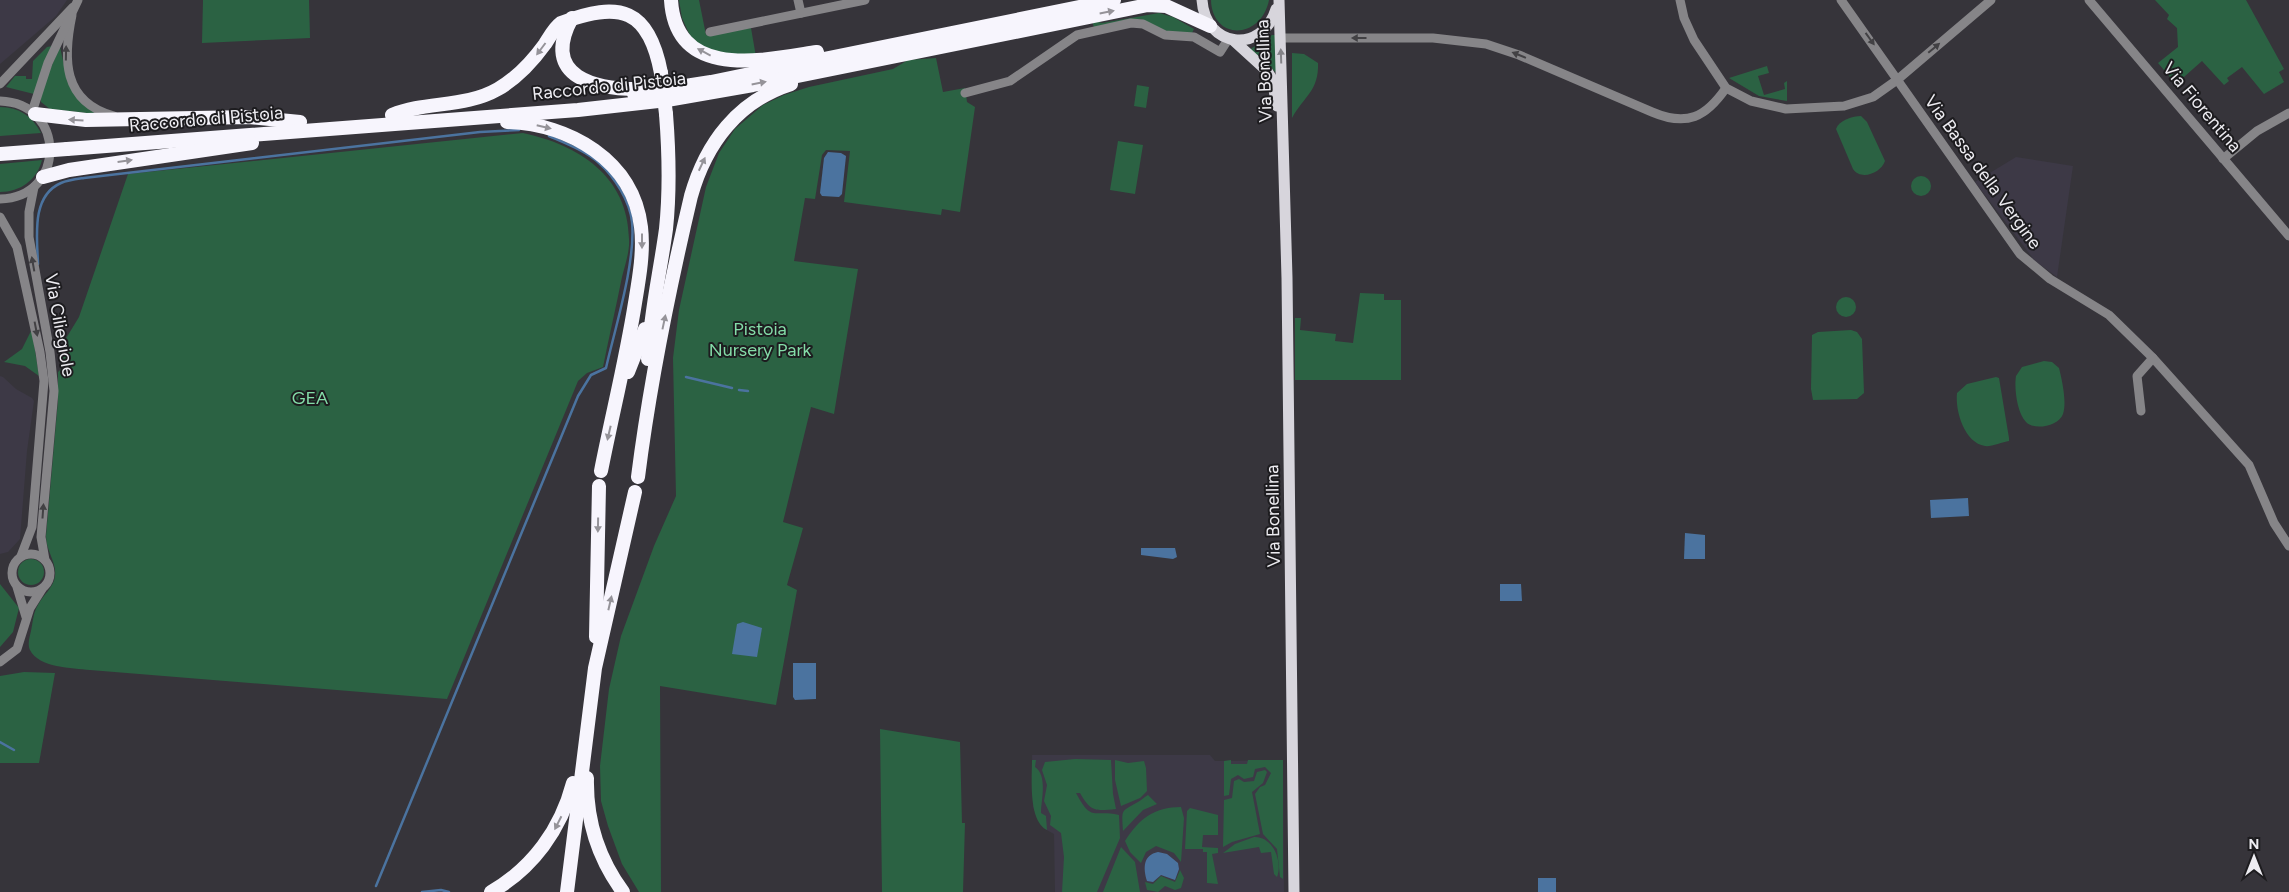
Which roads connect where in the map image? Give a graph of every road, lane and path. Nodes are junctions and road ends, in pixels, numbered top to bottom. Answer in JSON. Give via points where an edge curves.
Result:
{"nodes":[{"id":1,"x":670,"y":0,"type":"edge"},
{"id":2,"x":798,"y":0,"type":"edge"},
{"id":3,"x":865,"y":0,"type":"edge"},
{"id":4,"x":1114,"y":0,"type":"edge"},
{"id":5,"x":1202,"y":0,"type":"edge"},
{"id":6,"x":1278,"y":0,"type":"edge"},
{"id":7,"x":1680,"y":0,"type":"edge"},
{"id":8,"x":1841,"y":0,"type":"edge"},
{"id":9,"x":1991,"y":0,"type":"edge"},
{"id":10,"x":2089,"y":0,"type":"edge"},
{"id":11,"x":77,"y":2,"type":"edge"},
{"id":12,"x":800,"y":13,"type":"junction"},
{"id":13,"x":574,"y":14,"type":"junction"},
{"id":14,"x":72,"y":15,"type":"junction"},
{"id":15,"x":1210,"y":26,"type":"junction"},
{"id":16,"x":710,"y":32,"type":"dead end"},
{"id":17,"x":1280,"y":38,"type":"junction"},
{"id":18,"x":1231,"y":39,"type":"junction"},
{"id":19,"x":907,"y":43,"type":"junction"},
{"id":20,"x":845,"y":66,"type":"junction"},
{"id":21,"x":1897,"y":80,"type":"junction"},
{"id":22,"x":0,"y":84,"type":"edge"},
{"id":23,"x":684,"y":87,"type":"junction"},
{"id":24,"x":1726,"y":88,"type":"junction"},
{"id":25,"x":965,"y":93,"type":"dead end"},
{"id":26,"x":0,"y":101,"type":"edge"},
{"id":27,"x":34,"y":113,"type":"junction"},
{"id":28,"x":2289,"y":113,"type":"edge"},
{"id":29,"x":392,"y":115,"type":"junction"},
{"id":30,"x":128,"y":119,"type":"junction"},
{"id":31,"x":461,"y":119,"type":"junction"},
{"id":32,"x":300,"y":126,"type":"junction"},
{"id":33,"x":1284,"y":140,"type":"junction"},
{"id":34,"x":0,"y":145,"type":"edge"},
{"id":35,"x":66,"y":145,"type":"junction"},
{"id":36,"x":0,"y":154,"type":"edge"},
{"id":37,"x":2223,"y":159,"type":"junction"},
{"id":38,"x":38,"y":182,"type":"junction"},
{"id":39,"x":0,"y":199,"type":"edge"},
{"id":40,"x":0,"y":217,"type":"edge"},
{"id":41,"x":2289,"y":236,"type":"edge"},
{"id":42,"x":654,"y":300,"type":"junction"},
{"id":43,"x":2153,"y":358,"type":"junction"},
{"id":44,"x":618,"y":396,"type":"junction"},
{"id":45,"x":647,"y":404,"type":"junction"},
{"id":46,"x":2141,"y":411,"type":"dead end"},
{"id":47,"x":601,"y":471,"type":"dead end"},
{"id":48,"x":638,"y":477,"type":"dead end"},
{"id":49,"x":599,"y":486,"type":"dead end"},
{"id":50,"x":635,"y":492,"type":"dead end"},
{"id":51,"x":2289,"y":546,"type":"edge"},
{"id":52,"x":21,"y":556,"type":"junction"},
{"id":53,"x":45,"y":560,"type":"junction"},
{"id":54,"x":16,"y":585,"type":"junction"},
{"id":55,"x":42,"y":589,"type":"junction"},
{"id":56,"x":26,"y":620,"type":"junction"},
{"id":57,"x":0,"y":662,"type":"edge"},
{"id":58,"x":596,"y":668,"type":"junction"},
{"id":59,"x":592,"y":691,"type":"junction"},
{"id":60,"x":491,"y":892,"type":"edge"},
{"id":61,"x":567,"y":892,"type":"edge"},
{"id":62,"x":623,"y":892,"type":"edge"},
{"id":63,"x":1294,"y":892,"type":"edge"}],
"edges":[{"from":19,"to":1,"type":"highway","one_way":true,"via":[[752,61],[720,60],[701,52],[685,38]]},
{"from":2,"to":12,"type":"street"},
{"from":3,"to":12,"type":"street"},
{"from":4,"to":19,"type":"highway","name":"Raccordo di Pistoia"},
{"from":5,"to":15,"type":"main road","via":[[1203,12]]},
{"from":6,"to":17,"type":"main road","name":"Via Bonellina"},
{"from":6,"to":18,"type":"main road","via":[[1266,29],[1252,38]]},
{"from":7,"to":24,"type":"street","via":[[1694,40]]},
{"from":8,"to":21,"type":"street","name":"Via Bassa della Vergine","one_way":true},
{"from":21,"to":9,"type":"street","one_way":true},
{"from":10,"to":37,"type":"street","name":"Via Fiorentina"},
{"from":11,"to":14,"type":"street"},
{"from":11,"to":22,"type":"street"},
{"from":12,"to":16,"type":"street"},
{"from":13,"to":23,"type":"highway","via":[[563,37],[563,51],[569,67],[582,80],[595,86],[617,89]]},
{"from":13,"to":29,"type":"highway","one_way":true,"via":[[558,26],[518,75],[498,89],[470,100],[411,108]]},
{"from":13,"to":42,"type":"highway","bridge":true,"via":[[599,2],[617,3],[630,9],[650,35],[661,72],[669,162],[667,209]]},
{"from":14,"to":27,"type":"street","via":[[48,64]]},
{"from":30,"to":14,"type":"street","one_way":true,"via":[[94,108],[74,86],[66,56]]},
{"from":15,"to":18,"type":"main road"},
{"from":20,"to":15,"type":"highway","name":"Raccordo di Pistoia","one_way":true,"via":[[1143,5],[1166,6]]},
{"from":24,"to":17,"type":"street","one_way":true,"via":[[1704,113],[1674,119],[1509,51],[1461,41]]},
{"from":33,"to":17,"type":"main road","name":"Via Bonellina","one_way":true},
{"from":18,"to":25,"type":"street","name":"Via Bonellina","via":[[1220,52],[1194,37],[1165,35],[1140,23],[1086,32],[1010,81]]},
{"from":18,"to":33,"type":"main road","name":"Via Bonellina","via":[[1270,75]]},
{"from":19,"to":23,"type":"highway","name":"Raccordo di Pistoia"},
{"from":31,"to":20,"type":"highway","name":"Raccordo di Pistoia","one_way":true,"via":[[667,100]]},
{"from":45,"to":20,"type":"highway","one_way":true,"via":[[691,196],[709,150],[730,122],[759,99],[782,87]]},
{"from":21,"to":24,"type":"street","via":[[1858,103],[1818,108],[1767,106]]},
{"from":21,"to":43,"type":"street","name":"Via Bassa della Vergine","via":[[2020,254],[2054,283],[2109,315]]},
{"from":23,"to":29,"type":"highway","name":"Raccordo di Pistoia","via":[[588,100]]},
{"from":26,"to":27,"type":"street","via":[[17,103]]},
{"from":30,"to":27,"type":"highway","one_way":true,"via":[[71,120]]},
{"from":27,"to":38,"type":"street","name":"Via Ciliegiole","via":[[45,128],[50,144],[49,161]]},
{"from":28,"to":37,"type":"street","via":[[2257,132]]},
{"from":29,"to":32,"type":"highway","name":"Raccordo di Pistoia"},
{"from":30,"to":32,"type":"highway","via":[[249,117]]},
{"from":31,"to":32,"type":"highway","name":"Raccordo di Pistoia"},
{"from":31,"to":44,"type":"highway","one_way":true,"via":[[523,123],[563,132],[602,155],[628,187],[639,216],[642,247],[638,288]]},
{"from":32,"to":35,"type":"highway","name":"Raccordo di Pistoia"},
{"from":38,"to":32,"type":"highway","one_way":true,"via":[[69,170],[281,138]]},
{"from":33,"to":63,"type":"main road","name":"Via Bonellina"},
{"from":34,"to":35,"type":"highway","name":"Raccordo di Pistoia"},
{"from":35,"to":36,"type":"highway","name":"Raccordo di Pistoia","bridge":true},
{"from":37,"to":41,"type":"street","name":"Via Fiorentina"},
{"from":38,"to":39,"type":"street","via":[[16,197]]},
{"from":53,"to":38,"type":"street","name":"Via Ciliegiole","one_way":true,"via":[[41,537],[54,381],[29,246],[28,212]]},
{"from":40,"to":52,"type":"street","name":"Via Ciliegiole","one_way":true,"via":[[17,247],[44,381],[32,527]]},
{"from":42,"to":44,"type":"highway","via":[[640,346]]},
{"from":42,"to":45,"type":"highway"},
{"from":43,"to":46,"type":"street","via":[[2137,376]]},
{"from":43,"to":51,"type":"street","name":"Via Bassa della Vergine","via":[[2249,465],[2274,523]]},
{"from":44,"to":47,"type":"highway","one_way":true},
{"from":45,"to":48,"type":"highway"},
{"from":49,"to":58,"type":"highway","one_way":true},
{"from":58,"to":50,"type":"highway","one_way":true},
{"from":52,"to":53,"type":"street","via":[[34,554]]},
{"from":52,"to":54,"type":"street","name":"Via Ciliegiole","via":[[12,568]]},
{"from":53,"to":55,"type":"street","name":"Via Ciliegiole","via":[[50,575]]},
{"from":54,"to":55,"type":"street","via":[[28,592]]},
{"from":54,"to":56,"type":"street"},
{"from":55,"to":56,"type":"street","name":"Via Ciliegiole"},
{"from":56,"to":57,"type":"street","via":[[17,649]]},
{"from":58,"to":59,"type":"highway"},
{"from":59,"to":60,"type":"highway","one_way":true,"via":[[573,784],[558,824],[524,868]]},
{"from":59,"to":61,"type":"highway"},
{"from":59,"to":62,"type":"highway","via":[[587,774],[590,816],[605,864]]}]}
